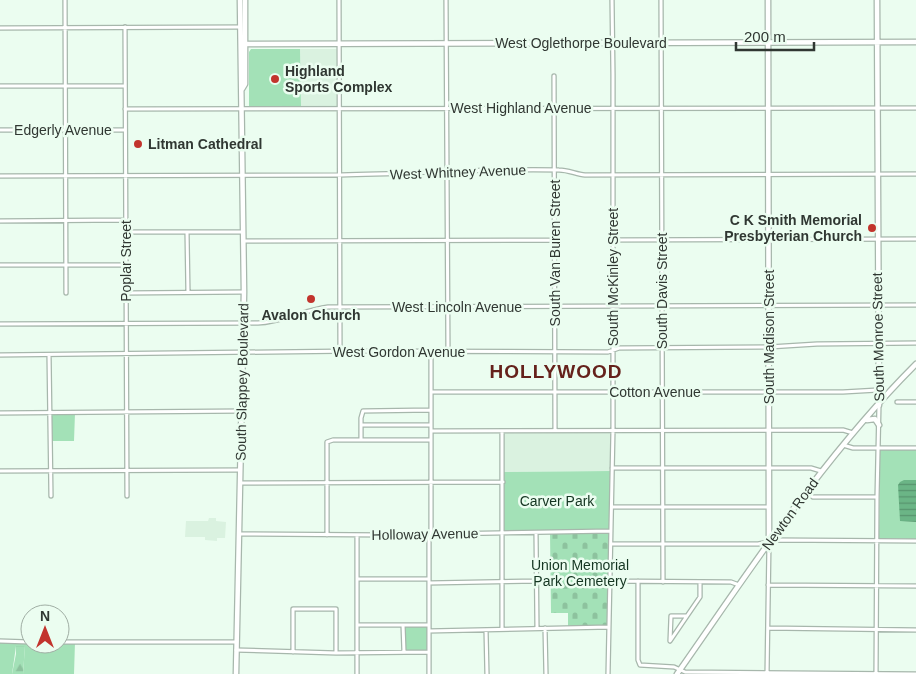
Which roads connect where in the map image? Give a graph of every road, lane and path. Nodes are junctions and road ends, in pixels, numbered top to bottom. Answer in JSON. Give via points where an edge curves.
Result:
{"nodes":[{"id":1,"x":65,"y":0,"type":"edge"},
{"id":2,"x":240,"y":0,"type":"edge"},
{"id":3,"x":245,"y":0,"type":"edge"},
{"id":4,"x":340,"y":0,"type":"edge"},
{"id":5,"x":446,"y":0,"type":"edge"},
{"id":6,"x":612,"y":0,"type":"edge"},
{"id":7,"x":661,"y":0,"type":"edge"},
{"id":8,"x":768,"y":0,"type":"edge"},
{"id":9,"x":876,"y":0,"type":"edge"},
{"id":10,"x":125,"y":27,"type":"junction"},
{"id":11,"x":240,"y":27,"type":"junction"},
{"id":12,"x":0,"y":28,"type":"edge"},
{"id":13,"x":65,"y":28,"type":"junction"},
{"id":14,"x":240,"y":36,"type":"junction"},
{"id":15,"x":662,"y":42,"type":"junction"},
{"id":16,"x":916,"y":42,"type":"edge"},
{"id":17,"x":340,"y":43,"type":"junction"},
{"id":18,"x":446,"y":43,"type":"junction"},
{"id":19,"x":613,"y":43,"type":"junction"},
{"id":20,"x":769,"y":43,"type":"junction"},
{"id":21,"x":876,"y":43,"type":"junction"},
{"id":22,"x":245,"y":44,"type":"junction"},
{"id":23,"x":240,"y":53,"type":"junction"},
{"id":24,"x":554,"y":76,"type":"dead end"},
{"id":25,"x":0,"y":86,"type":"edge"},
{"id":26,"x":65,"y":86,"type":"junction"},
{"id":27,"x":125,"y":86,"type":"junction"},
{"id":28,"x":242,"y":89,"type":"junction"},
{"id":29,"x":613,"y":108,"type":"junction"},
{"id":30,"x":661,"y":108,"type":"junction"},
{"id":31,"x":768,"y":108,"type":"junction"},
{"id":32,"x":877,"y":108,"type":"junction"},
{"id":33,"x":916,"y":108,"type":"edge"},
{"id":34,"x":126,"y":109,"type":"junction"},
{"id":35,"x":242,"y":109,"type":"junction"},
{"id":36,"x":340,"y":109,"type":"junction"},
{"id":37,"x":446,"y":109,"type":"junction"},
{"id":38,"x":554,"y":109,"type":"junction"},
{"id":39,"x":0,"y":130,"type":"edge"},
{"id":40,"x":66,"y":130,"type":"junction"},
{"id":41,"x":126,"y":130,"type":"junction"},
{"id":42,"x":446,"y":170,"type":"junction"},
{"id":43,"x":555,"y":170,"type":"junction"},
{"id":44,"x":612,"y":174,"type":"junction"},
{"id":45,"x":661,"y":174,"type":"junction"},
{"id":46,"x":769,"y":174,"type":"junction"},
{"id":47,"x":877,"y":174,"type":"junction"},
{"id":48,"x":916,"y":174,"type":"edge"},
{"id":49,"x":341,"y":175,"type":"junction"},
{"id":50,"x":0,"y":176,"type":"edge"},
{"id":51,"x":65,"y":176,"type":"junction"},
{"id":52,"x":126,"y":176,"type":"junction"},
{"id":53,"x":243,"y":176,"type":"junction"},
{"id":54,"x":0,"y":220,"type":"edge"},
{"id":55,"x":66,"y":220,"type":"junction"},
{"id":56,"x":126,"y":220,"type":"junction"},
{"id":57,"x":126,"y":232,"type":"junction"},
{"id":58,"x":187,"y":232,"type":"junction"},
{"id":59,"x":243,"y":232,"type":"junction"},
{"id":60,"x":555,"y":240,"type":"junction"},
{"id":61,"x":613,"y":240,"type":"junction"},
{"id":62,"x":662,"y":240,"type":"junction"},
{"id":63,"x":769,"y":240,"type":"junction"},
{"id":64,"x":877,"y":240,"type":"junction"},
{"id":65,"x":916,"y":240,"type":"edge"},
{"id":66,"x":243,"y":241,"type":"junction"},
{"id":67,"x":341,"y":241,"type":"junction"},
{"id":68,"x":446,"y":241,"type":"junction"},
{"id":69,"x":0,"y":265,"type":"edge"},
{"id":70,"x":66,"y":265,"type":"junction"},
{"id":71,"x":126,"y":265,"type":"junction"},
{"id":72,"x":188,"y":292,"type":"junction"},
{"id":73,"x":244,"y":292,"type":"junction"},
{"id":74,"x":66,"y":293,"type":"dead end"},
{"id":75,"x":126,"y":293,"type":"junction"},
{"id":76,"x":878,"y":305,"type":"junction"},
{"id":77,"x":916,"y":305,"type":"edge"},
{"id":78,"x":555,"y":306,"type":"junction"},
{"id":79,"x":612,"y":306,"type":"junction"},
{"id":80,"x":662,"y":306,"type":"junction"},
{"id":81,"x":769,"y":306,"type":"junction"},
{"id":82,"x":340,"y":307,"type":"junction"},
{"id":83,"x":447,"y":307,"type":"junction"},
{"id":84,"x":243,"y":323,"type":"junction"},
{"id":85,"x":0,"y":324,"type":"edge"},
{"id":86,"x":127,"y":324,"type":"junction"},
{"id":87,"x":916,"y":343,"type":"edge"},
{"id":88,"x":878,"y":344,"type":"junction"},
{"id":89,"x":769,"y":347,"type":"junction"},
{"id":90,"x":662,"y":348,"type":"junction"},
{"id":91,"x":613,"y":349,"type":"junction"},
{"id":92,"x":340,"y":352,"type":"junction"},
{"id":93,"x":430,"y":352,"type":"junction"},
{"id":94,"x":448,"y":352,"type":"junction"},
{"id":95,"x":555,"y":352,"type":"junction"},
{"id":96,"x":243,"y":353,"type":"junction"},
{"id":97,"x":0,"y":355,"type":"edge"},
{"id":98,"x":49,"y":355,"type":"junction"},
{"id":99,"x":127,"y":355,"type":"junction"},
{"id":100,"x":916,"y":364,"type":"edge"},
{"id":101,"x":878,"y":388,"type":"junction"},
{"id":102,"x":769,"y":391,"type":"junction"},
{"id":103,"x":891,"y":391,"type":"junction"},
{"id":104,"x":431,"y":392,"type":"junction"},
{"id":105,"x":555,"y":392,"type":"junction"},
{"id":106,"x":613,"y":392,"type":"junction"},
{"id":107,"x":662,"y":392,"type":"junction"},
{"id":108,"x":897,"y":402,"type":"dead end"},
{"id":109,"x":916,"y":402,"type":"edge"},
{"id":110,"x":879,"y":405,"type":"junction"},
{"id":111,"x":431,"y":410,"type":"junction"},
{"id":112,"x":242,"y":412,"type":"junction"},
{"id":113,"x":0,"y":413,"type":"edge"},
{"id":114,"x":51,"y":413,"type":"junction"},
{"id":115,"x":127,"y":413,"type":"junction"},
{"id":116,"x":864,"y":421,"type":"junction"},
{"id":117,"x":361,"y":425,"type":"junction"},
{"id":118,"x":431,"y":425,"type":"junction"},
{"id":119,"x":879,"y":425,"type":"junction"},
{"id":120,"x":555,"y":430,"type":"junction"},
{"id":121,"x":613,"y":430,"type":"junction"},
{"id":122,"x":662,"y":430,"type":"junction"},
{"id":123,"x":768,"y":430,"type":"junction"},
{"id":124,"x":431,"y":431,"type":"junction"},
{"id":125,"x":502,"y":431,"type":"junction"},
{"id":126,"x":853,"y":433,"type":"junction"},
{"id":127,"x":362,"y":440,"type":"junction"},
{"id":128,"x":431,"y":440,"type":"junction"},
{"id":129,"x":843,"y":445,"type":"junction"},
{"id":130,"x":878,"y":448,"type":"junction"},
{"id":131,"x":916,"y":448,"type":"edge"},
{"id":132,"x":612,"y":468,"type":"junction"},
{"id":133,"x":663,"y":468,"type":"junction"},
{"id":134,"x":769,"y":468,"type":"junction"},
{"id":135,"x":51,"y":470,"type":"junction"},
{"id":136,"x":127,"y":470,"type":"junction"},
{"id":137,"x":240,"y":470,"type":"junction"},
{"id":138,"x":0,"y":471,"type":"edge"},
{"id":139,"x":821,"y":471,"type":"junction"},
{"id":140,"x":431,"y":482,"type":"junction"},
{"id":141,"x":502,"y":482,"type":"junction"},
{"id":142,"x":240,"y":483,"type":"junction"},
{"id":143,"x":327,"y":483,"type":"junction"},
{"id":144,"x":804,"y":492,"type":"junction"},
{"id":145,"x":51,"y":496,"type":"dead end"},
{"id":146,"x":127,"y":496,"type":"dead end"},
{"id":147,"x":876,"y":497,"type":"junction"},
{"id":148,"x":612,"y":507,"type":"junction"},
{"id":149,"x":663,"y":507,"type":"junction"},
{"id":150,"x":769,"y":507,"type":"junction"},
{"id":151,"x":611,"y":531,"type":"junction"},
{"id":152,"x":536,"y":532,"type":"junction"},
{"id":153,"x":502,"y":533,"type":"junction"},
{"id":154,"x":239,"y":534,"type":"junction"},
{"id":155,"x":430,"y":534,"type":"junction"},
{"id":156,"x":327,"y":535,"type":"junction"},
{"id":157,"x":357,"y":535,"type":"junction"},
{"id":158,"x":877,"y":541,"type":"junction"},
{"id":159,"x":916,"y":541,"type":"edge"},
{"id":160,"x":769,"y":542,"type":"junction"},
{"id":161,"x":611,"y":544,"type":"junction"},
{"id":162,"x":663,"y":544,"type":"junction"},
{"id":163,"x":358,"y":580,"type":"junction"},
{"id":164,"x":429,"y":581,"type":"junction"},
{"id":165,"x":537,"y":581,"type":"junction"},
{"id":166,"x":610,"y":581,"type":"junction"},
{"id":167,"x":638,"y":581,"type":"junction"},
{"id":168,"x":502,"y":582,"type":"junction"},
{"id":169,"x":664,"y":582,"type":"junction"},
{"id":170,"x":700,"y":582,"type":"junction"},
{"id":171,"x":739,"y":585,"type":"junction"},
{"id":172,"x":768,"y":585,"type":"junction"},
{"id":173,"x":876,"y":586,"type":"junction"},
{"id":174,"x":916,"y":586,"type":"edge"},
{"id":175,"x":687,"y":616,"type":"junction"},
{"id":176,"x":358,"y":625,"type":"junction"},
{"id":177,"x":403,"y":625,"type":"junction"},
{"id":178,"x":429,"y":625,"type":"junction"},
{"id":179,"x":609,"y":626,"type":"junction"},
{"id":180,"x":537,"y":628,"type":"junction"},
{"id":181,"x":545,"y":628,"type":"junction"},
{"id":182,"x":768,"y":628,"type":"junction"},
{"id":183,"x":502,"y":629,"type":"junction"},
{"id":184,"x":876,"y":629,"type":"junction"},
{"id":185,"x":486,"y":630,"type":"junction"},
{"id":186,"x":916,"y":630,"type":"edge"},
{"id":187,"x":429,"y":631,"type":"junction"},
{"id":188,"x":0,"y":641,"type":"edge"},
{"id":189,"x":20,"y":642,"type":"edge"},
{"id":190,"x":70,"y":642,"type":"edge"},
{"id":191,"x":236,"y":642,"type":"junction"},
{"id":192,"x":236,"y":650,"type":"junction"},
{"id":193,"x":293,"y":652,"type":"junction"},
{"id":194,"x":357,"y":652,"type":"junction"},
{"id":195,"x":404,"y":652,"type":"junction"},
{"id":196,"x":429,"y":652,"type":"junction"},
{"id":197,"x":336,"y":653,"type":"junction"},
{"id":198,"x":678,"y":672,"type":"edge"},
{"id":199,"x":767,"y":673,"type":"edge"},
{"id":200,"x":236,"y":674,"type":"edge"},
{"id":201,"x":357,"y":674,"type":"edge"},
{"id":202,"x":429,"y":674,"type":"edge"},
{"id":203,"x":487,"y":674,"type":"edge"},
{"id":204,"x":546,"y":674,"type":"edge"},
{"id":205,"x":608,"y":674,"type":"edge"},
{"id":206,"x":876,"y":674,"type":"edge"},
{"id":207,"x":916,"y":674,"type":"edge"}],
"edges":[{"from":1,"to":13,"type":"street"},
{"from":2,"to":11,"type":"main road","name":"South Slappey Boulevard"},
{"from":3,"to":22,"type":"main road","name":"South Slappey Boulevard"},
{"from":4,"to":17,"type":"street"},
{"from":5,"to":18,"type":"street"},
{"from":6,"to":19,"type":"street","name":"South McKinley Street"},
{"from":7,"to":15,"type":"street","name":"South Davis Street"},
{"from":8,"to":20,"type":"main road","name":"South Madison Street"},
{"from":9,"to":21,"type":"main road","name":"South Monroe Street"},
{"from":10,"to":11,"type":"street"},
{"from":10,"to":13,"type":"street"},
{"from":10,"to":27,"type":"street","name":"Poplar Street"},
{"from":11,"to":14,"type":"main road","name":"South Slappey Boulevard"},
{"from":12,"to":13,"type":"street"},
{"from":13,"to":26,"type":"street"},
{"from":14,"to":22,"type":"main road"},
{"from":14,"to":23,"type":"main road","name":"South Slappey Boulevard"},
{"from":15,"to":19,"type":"main road","name":"West Oglethorpe Boulevard"},
{"from":15,"to":20,"type":"main road","name":"West Oglethorpe Boulevard"},
{"from":15,"to":30,"type":"street","name":"South Davis Street"},
{"from":16,"to":21,"type":"main road","name":"West Oglethorpe Boulevard"},
{"from":17,"to":18,"type":"main road","name":"West Oglethorpe Boulevard"},
{"from":17,"to":22,"type":"main road","name":"West Oglethorpe Boulevard"},
{"from":17,"to":36,"type":"street"},
{"from":18,"to":19,"type":"main road","name":"West Oglethorpe Boulevard"},
{"from":18,"to":37,"type":"street"},
{"from":19,"to":29,"type":"street","name":"South McKinley Street"},
{"from":20,"to":21,"type":"main road","name":"West Oglethorpe Boulevard"},
{"from":20,"to":31,"type":"main road","name":"South Madison Street"},
{"from":21,"to":32,"type":"main road","name":"South Monroe Street"},
{"from":22,"to":23,"type":"main road"},
{"from":22,"to":28,"type":"main road","name":"South Slappey Boulevard","via":[[245,84]]},
{"from":23,"to":28,"type":"main road","name":"South Slappey Boulevard"},
{"from":24,"to":38,"type":"street","name":"South Van Buren Street"},
{"from":25,"to":26,"type":"street"},
{"from":26,"to":27,"type":"street"},
{"from":26,"to":40,"type":"street"},
{"from":27,"to":34,"type":"street","name":"Poplar Street"},
{"from":28,"to":35,"type":"main road","name":"South Slappey Boulevard"},
{"from":29,"to":30,"type":"street","name":"West Highland Avenue"},
{"from":29,"to":38,"type":"street","name":"West Highland Avenue"},
{"from":29,"to":44,"type":"street","name":"South McKinley Street"},
{"from":30,"to":31,"type":"street","name":"West Highland Avenue"},
{"from":30,"to":45,"type":"street","name":"South Davis Street"},
{"from":31,"to":32,"type":"street","name":"West Highland Avenue"},
{"from":31,"to":46,"type":"main road","name":"South Madison Street"},
{"from":32,"to":33,"type":"street","name":"West Highland Avenue"},
{"from":32,"to":47,"type":"main road","name":"South Monroe Street"},
{"from":34,"to":35,"type":"street","name":"West Highland Avenue"},
{"from":34,"to":41,"type":"street","name":"Poplar Street"},
{"from":35,"to":36,"type":"street","name":"West Highland Avenue"},
{"from":35,"to":53,"type":"main road","name":"South Slappey Boulevard"},
{"from":36,"to":37,"type":"street","name":"West Highland Avenue"},
{"from":36,"to":49,"type":"street"},
{"from":37,"to":38,"type":"street","name":"West Highland Avenue"},
{"from":37,"to":42,"type":"street"},
{"from":38,"to":43,"type":"street","name":"South Van Buren Street"},
{"from":39,"to":40,"type":"street","name":"Edgerly Avenue"},
{"from":40,"to":41,"type":"street","name":"Edgerly Avenue"},
{"from":40,"to":51,"type":"street"},
{"from":41,"to":52,"type":"street","name":"Poplar Street"},
{"from":42,"to":43,"type":"street","name":"West Whitney Avenue"},
{"from":42,"to":49,"type":"street","name":"West Whitney Avenue"},
{"from":42,"to":68,"type":"street"},
{"from":43,"to":44,"type":"street","name":"West Whitney Avenue"},
{"from":43,"to":60,"type":"street","name":"South Van Buren Street"},
{"from":44,"to":45,"type":"street","name":"West Whitney Avenue"},
{"from":44,"to":61,"type":"street","name":"South McKinley Street"},
{"from":45,"to":46,"type":"street","name":"West Whitney Avenue"},
{"from":45,"to":62,"type":"street","name":"South Davis Street"},
{"from":46,"to":47,"type":"street","name":"West Whitney Avenue"},
{"from":46,"to":63,"type":"main road","name":"South Madison Street"},
{"from":47,"to":48,"type":"street","name":"West Whitney Avenue"},
{"from":47,"to":64,"type":"main road","name":"South Monroe Street"},
{"from":49,"to":53,"type":"street","name":"West Whitney Avenue"},
{"from":49,"to":67,"type":"street"},
{"from":50,"to":51,"type":"street","name":"West Whitney Avenue"},
{"from":51,"to":52,"type":"street","name":"West Whitney Avenue"},
{"from":51,"to":55,"type":"street"},
{"from":52,"to":53,"type":"street","name":"West Whitney Avenue"},
{"from":52,"to":56,"type":"street","name":"Poplar Street"},
{"from":53,"to":59,"type":"main road","name":"South Slappey Boulevard"},
{"from":54,"to":55,"type":"street"},
{"from":55,"to":56,"type":"street"},
{"from":55,"to":70,"type":"street"},
{"from":56,"to":57,"type":"street","name":"Poplar Street"},
{"from":57,"to":58,"type":"street"},
{"from":57,"to":71,"type":"street","name":"Poplar Street"},
{"from":58,"to":59,"type":"street"},
{"from":58,"to":72,"type":"street"},
{"from":59,"to":66,"type":"main road","name":"South Slappey Boulevard"},
{"from":60,"to":68,"type":"street"},
{"from":60,"to":78,"type":"street","name":"South Van Buren Street"},
{"from":61,"to":62,"type":"street"},
{"from":61,"to":79,"type":"street","name":"South McKinley Street"},
{"from":62,"to":63,"type":"street"},
{"from":62,"to":80,"type":"street","name":"South Davis Street"},
{"from":63,"to":64,"type":"street"},
{"from":63,"to":81,"type":"main road","name":"South Madison Street"},
{"from":64,"to":65,"type":"street"},
{"from":64,"to":76,"type":"main road","name":"South Monroe Street"},
{"from":66,"to":67,"type":"street"},
{"from":66,"to":73,"type":"main road","name":"South Slappey Boulevard"},
{"from":67,"to":68,"type":"street"},
{"from":67,"to":82,"type":"street"},
{"from":68,"to":83,"type":"street"},
{"from":69,"to":70,"type":"street"},
{"from":70,"to":71,"type":"street"},
{"from":70,"to":74,"type":"street"},
{"from":71,"to":75,"type":"street","name":"Poplar Street"},
{"from":72,"to":73,"type":"street"},
{"from":72,"to":75,"type":"street"},
{"from":73,"to":84,"type":"main road","name":"South Slappey Boulevard"},
{"from":75,"to":86,"type":"street","name":"Poplar Street"},
{"from":76,"to":77,"type":"street","name":"West Lincoln Avenue"},
{"from":76,"to":81,"type":"street","name":"West Lincoln Avenue"},
{"from":76,"to":88,"type":"main road","name":"South Monroe Street"},
{"from":78,"to":79,"type":"street","name":"West Lincoln Avenue"},
{"from":78,"to":83,"type":"street","name":"West Lincoln Avenue"},
{"from":78,"to":95,"type":"street","name":"South Van Buren Street"},
{"from":79,"to":80,"type":"street","name":"West Lincoln Avenue"},
{"from":79,"to":91,"type":"street","name":"South McKinley Street"},
{"from":80,"to":81,"type":"street","name":"West Lincoln Avenue"},
{"from":80,"to":90,"type":"street","name":"South Davis Street"},
{"from":81,"to":89,"type":"main road","name":"South Madison Street"},
{"from":82,"to":83,"type":"street","name":"West Lincoln Avenue"},
{"from":82,"to":84,"type":"street","name":"West Lincoln Avenue","via":[[309,310],[275,322]]},
{"from":82,"to":92,"type":"street"},
{"from":83,"to":94,"type":"street"},
{"from":84,"to":86,"type":"street","name":"West Lincoln Avenue"},
{"from":84,"to":96,"type":"main road","name":"South Slappey Boulevard"},
{"from":85,"to":86,"type":"street","name":"West Lincoln Avenue"},
{"from":86,"to":99,"type":"street","name":"Poplar Street"},
{"from":87,"to":88,"type":"street","name":"West Gordon Avenue"},
{"from":88,"to":89,"type":"street","name":"West Gordon Avenue"},
{"from":88,"to":101,"type":"main road","name":"South Monroe Street"},
{"from":89,"to":90,"type":"street","name":"West Gordon Avenue"},
{"from":89,"to":102,"type":"main road","name":"South Madison Street"},
{"from":90,"to":91,"type":"street","name":"West Gordon Avenue"},
{"from":90,"to":107,"type":"street","name":"South Davis Street"},
{"from":91,"to":95,"type":"street","name":"West Gordon Avenue","via":[[608,352]]},
{"from":91,"to":106,"type":"street","name":"South McKinley Street"},
{"from":92,"to":93,"type":"street","name":"West Gordon Avenue"},
{"from":92,"to":96,"type":"street","name":"West Gordon Avenue"},
{"from":93,"to":94,"type":"street","name":"West Gordon Avenue"},
{"from":93,"to":104,"type":"street"},
{"from":94,"to":95,"type":"street","name":"West Gordon Avenue"},
{"from":95,"to":105,"type":"street","name":"South Van Buren Street"},
{"from":96,"to":99,"type":"street","name":"West Gordon Avenue"},
{"from":96,"to":112,"type":"main road","name":"South Slappey Boulevard"},
{"from":97,"to":98,"type":"street","name":"West Gordon Avenue"},
{"from":98,"to":99,"type":"street","name":"West Gordon Avenue"},
{"from":98,"to":114,"type":"street"},
{"from":99,"to":115,"type":"street","name":"Poplar Street"},
{"from":100,"to":103,"type":"main road","name":"Newton Road"},
{"from":101,"to":102,"type":"street","name":"Cotton Avenue"},
{"from":101,"to":103,"type":"main road","via":[[882,392]]},
{"from":101,"to":110,"type":"main road","name":"South Monroe Street"},
{"from":102,"to":107,"type":"street","name":"Cotton Avenue"},
{"from":102,"to":123,"type":"main road","name":"South Madison Street"},
{"from":103,"to":110,"type":"main road","name":"Newton Road"},
{"from":104,"to":105,"type":"street","name":"Cotton Avenue"},
{"from":104,"to":111,"type":"street"},
{"from":105,"to":106,"type":"street","name":"Cotton Avenue"},
{"from":105,"to":120,"type":"street","name":"South Van Buren Street"},
{"from":106,"to":107,"type":"street","name":"Cotton Avenue"},
{"from":106,"to":121,"type":"street","name":"South McKinley Street"},
{"from":107,"to":122,"type":"street","name":"South Davis Street"},
{"from":108,"to":109,"type":"street"},
{"from":110,"to":116,"type":"main road","name":"Newton Road"},
{"from":110,"to":119,"type":"street","name":"South Monroe Street"},
{"from":111,"to":117,"type":"street","via":[[366,410],[362,414]]},
{"from":111,"to":118,"type":"street"},
{"from":112,"to":115,"type":"street"},
{"from":112,"to":137,"type":"main road","name":"South Slappey Boulevard"},
{"from":113,"to":114,"type":"street"},
{"from":114,"to":115,"type":"street"},
{"from":114,"to":135,"type":"street"},
{"from":115,"to":136,"type":"street","name":"Poplar Street"},
{"from":116,"to":119,"type":"main road","via":[[874,418]]},
{"from":116,"to":126,"type":"main road","name":"Newton Road"},
{"from":117,"to":118,"type":"street"},
{"from":117,"to":127,"type":"street"},
{"from":118,"to":124,"type":"street"},
{"from":119,"to":130,"type":"street","name":"South Monroe Street"},
{"from":120,"to":121,"type":"street"},
{"from":120,"to":125,"type":"street"},
{"from":121,"to":122,"type":"street"},
{"from":121,"to":132,"type":"street","name":"South McKinley Street"},
{"from":122,"to":123,"type":"street"},
{"from":122,"to":133,"type":"street","name":"South Davis Street"},
{"from":123,"to":126,"type":"street","via":[[843,430]]},
{"from":123,"to":134,"type":"main road","name":"South Madison Street"},
{"from":124,"to":125,"type":"street"},
{"from":124,"to":128,"type":"street"},
{"from":125,"to":141,"type":"street"},
{"from":126,"to":129,"type":"main road","name":"Newton Road"},
{"from":127,"to":128,"type":"street"},
{"from":127,"to":143,"type":"street","via":[[327,442]]},
{"from":128,"to":140,"type":"street"},
{"from":129,"to":130,"type":"street"},
{"from":129,"to":139,"type":"main road","name":"Newton Road"},
{"from":130,"to":131,"type":"street"},
{"from":130,"to":147,"type":"street","name":"South Monroe Street"},
{"from":132,"to":133,"type":"street"},
{"from":132,"to":148,"type":"street","name":"South McKinley Street"},
{"from":133,"to":134,"type":"street"},
{"from":133,"to":149,"type":"street","name":"South Davis Street"},
{"from":134,"to":139,"type":"street"},
{"from":134,"to":150,"type":"main road","name":"South Madison Street"},
{"from":135,"to":136,"type":"street"},
{"from":135,"to":138,"type":"street"},
{"from":135,"to":145,"type":"street"},
{"from":136,"to":137,"type":"street"},
{"from":136,"to":146,"type":"street","name":"Poplar Street"},
{"from":137,"to":142,"type":"main road","name":"South Slappey Boulevard"},
{"from":139,"to":144,"type":"main road","name":"Newton Road"},
{"from":140,"to":141,"type":"street"},
{"from":140,"to":143,"type":"street"},
{"from":140,"to":155,"type":"street"},
{"from":141,"to":153,"type":"street"},
{"from":142,"to":143,"type":"street"},
{"from":142,"to":154,"type":"main road","name":"South Slappey Boulevard"},
{"from":143,"to":156,"type":"street"},
{"from":144,"to":147,"type":"street","via":[[813,497]]},
{"from":144,"to":160,"type":"main road","name":"Newton Road"},
{"from":147,"to":158,"type":"street","name":"South Monroe Street"},
{"from":148,"to":149,"type":"street"},
{"from":148,"to":151,"type":"street","name":"South McKinley Street"},
{"from":149,"to":150,"type":"street"},
{"from":149,"to":162,"type":"street","name":"South Davis Street"},
{"from":150,"to":160,"type":"main road","name":"South Madison Street"},
{"from":151,"to":152,"type":"street","name":"Holloway Avenue"},
{"from":151,"to":161,"type":"street","name":"South McKinley Street"},
{"from":152,"to":153,"type":"street","name":"Holloway Avenue"},
{"from":152,"to":165,"type":"street"},
{"from":153,"to":155,"type":"street","name":"Holloway Avenue"},
{"from":153,"to":168,"type":"street"},
{"from":154,"to":156,"type":"street","name":"Holloway Avenue"},
{"from":154,"to":191,"type":"main road","name":"South Slappey Boulevard"},
{"from":155,"to":157,"type":"street","name":"Holloway Avenue"},
{"from":155,"to":164,"type":"street"},
{"from":156,"to":157,"type":"street","name":"Holloway Avenue"},
{"from":157,"to":163,"type":"street"},
{"from":158,"to":159,"type":"street"},
{"from":158,"to":160,"type":"street"},
{"from":158,"to":173,"type":"street","name":"South Monroe Street"},
{"from":160,"to":162,"type":"street"},
{"from":160,"to":171,"type":"main road","name":"Newton Road"},
{"from":160,"to":172,"type":"street","name":"South Madison Street"},
{"from":161,"to":162,"type":"street"},
{"from":161,"to":166,"type":"street","name":"South McKinley Street"},
{"from":162,"to":169,"type":"street","name":"South Davis Street"},
{"from":163,"to":164,"type":"street"},
{"from":163,"to":176,"type":"street"},
{"from":164,"to":168,"type":"street"},
{"from":164,"to":178,"type":"street"},
{"from":165,"to":168,"type":"street"},
{"from":165,"to":180,"type":"street"},
{"from":166,"to":167,"type":"street"},
{"from":166,"to":179,"type":"street","name":"South McKinley Street"},
{"from":167,"to":169,"type":"street"},
{"from":167,"to":198,"type":"street","via":[[640,665],[674,667]]},
{"from":168,"to":183,"type":"street"},
{"from":169,"to":170,"type":"street"},
{"from":170,"to":171,"type":"street"},
{"from":170,"to":175,"type":"street","via":[[700,598]]},
{"from":171,"to":198,"type":"main road","name":"Newton Road"},
{"from":172,"to":173,"type":"street"},
{"from":172,"to":182,"type":"street","name":"South Madison Street"},
{"from":173,"to":174,"type":"street"},
{"from":173,"to":184,"type":"street","name":"South Monroe Street"},
{"from":175,"to":175,"type":"street","via":[[674,635],[670,641],[671,616]]},
{"from":176,"to":177,"type":"street"},
{"from":176,"to":194,"type":"street"},
{"from":177,"to":178,"type":"street"},
{"from":177,"to":195,"type":"street"},
{"from":178,"to":187,"type":"street"},
{"from":179,"to":181,"type":"street"},
{"from":179,"to":205,"type":"street","name":"South McKinley Street"},
{"from":180,"to":181,"type":"street"},
{"from":180,"to":183,"type":"street"},
{"from":181,"to":204,"type":"street"},
{"from":182,"to":184,"type":"street"},
{"from":182,"to":199,"type":"street","name":"South Madison Street"},
{"from":183,"to":185,"type":"street"},
{"from":184,"to":186,"type":"street"},
{"from":184,"to":206,"type":"street","name":"South Monroe Street"},
{"from":185,"to":187,"type":"street"},
{"from":185,"to":203,"type":"street"},
{"from":187,"to":196,"type":"street"},
{"from":188,"to":189,"type":"street"},
{"from":190,"to":191,"type":"street"},
{"from":191,"to":192,"type":"main road","name":"South Slappey Boulevard"},
{"from":192,"to":193,"type":"street"},
{"from":192,"to":200,"type":"main road","name":"South Slappey Boulevard"},
{"from":193,"to":197,"type":"street"},
{"from":193,"to":197,"type":"street","via":[[293,609],[336,609]]},
{"from":194,"to":195,"type":"street"},
{"from":194,"to":197,"type":"street"},
{"from":194,"to":201,"type":"street"},
{"from":195,"to":196,"type":"street"},
{"from":196,"to":202,"type":"street"},
{"from":198,"to":199,"type":"street"},
{"from":199,"to":206,"type":"street"},
{"from":206,"to":207,"type":"street"}]}
